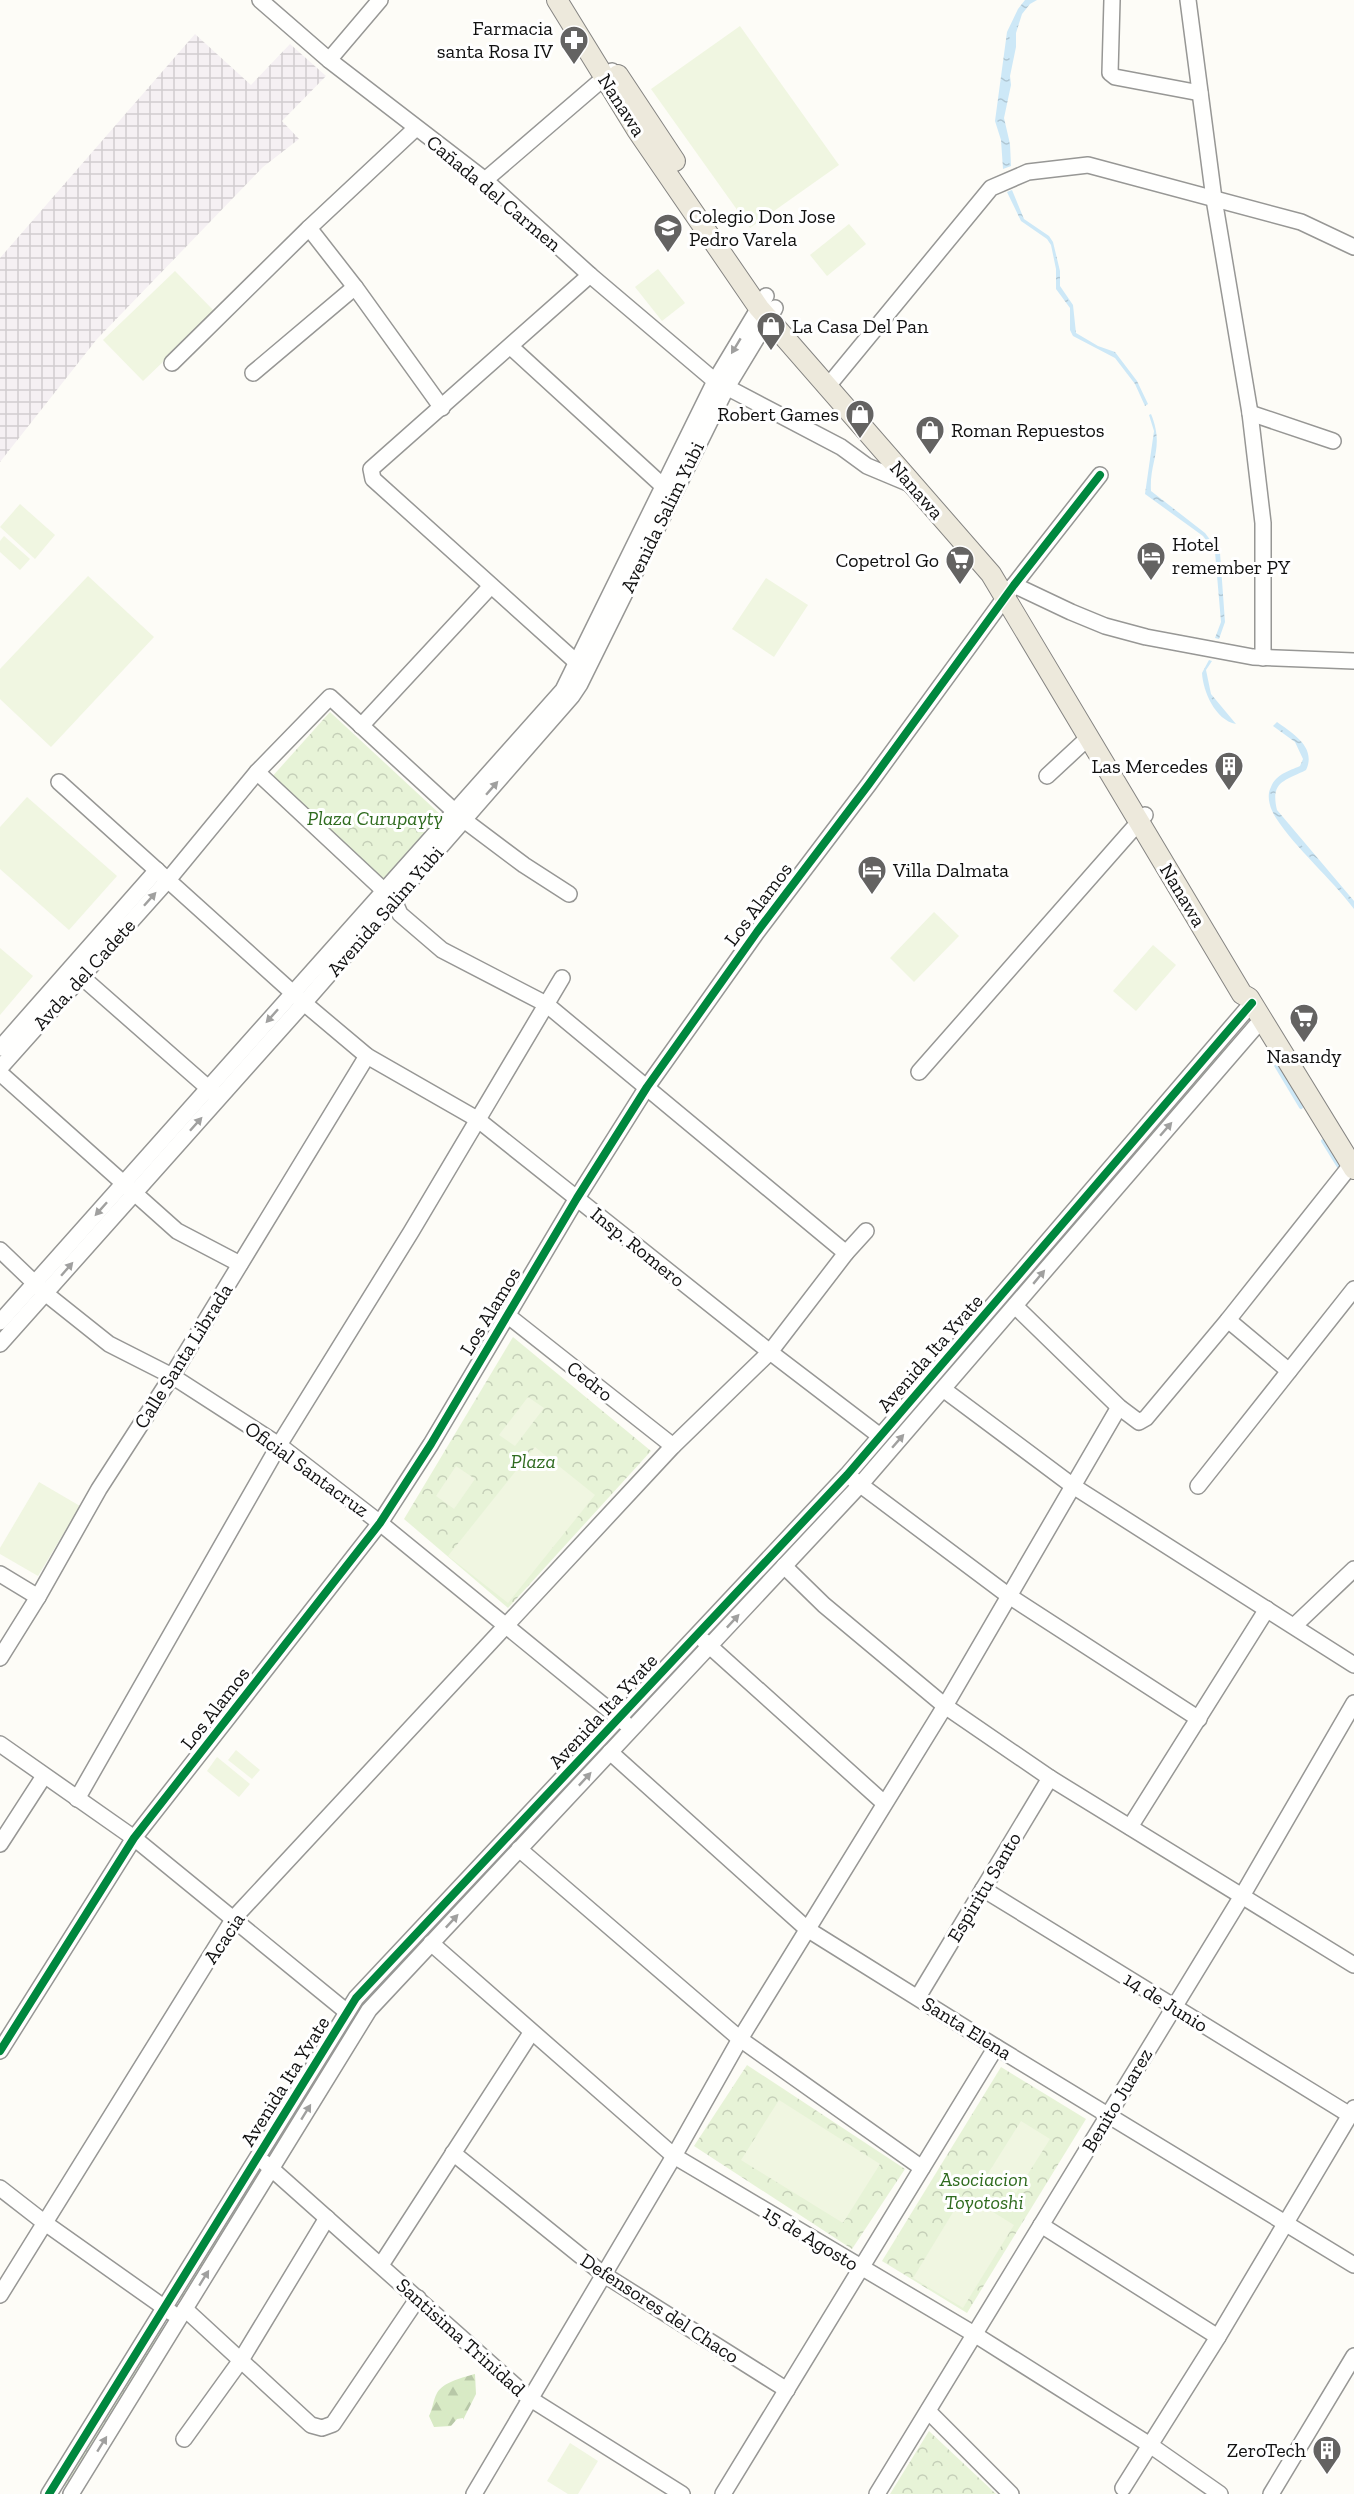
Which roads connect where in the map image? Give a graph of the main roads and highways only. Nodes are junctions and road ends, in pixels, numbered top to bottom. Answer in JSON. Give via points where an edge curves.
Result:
{"nodes":[{"id":1,"x":566,"y":3,"type":"edge"},
{"id":2,"x":831,"y":383,"type":"junction"},
{"id":3,"x":1010,"y":590,"type":"junction"},
{"id":4,"x":1142,"y":817,"type":"junction"},
{"id":5,"x":1353,"y":1167,"type":"edge"}],
"edges":[{"from":1,"to":2,"type":"main road","name":"Nanawa","via":[[767,307]]},
{"from":2,"to":3,"type":"main road","name":"Nanawa","via":[[996,567]]},
{"from":2,"to":3,"type":"main road","name":"Nanawa","via":[[910,484]]},
{"from":3,"to":4,"type":"main road","name":"Nanawa"},
{"from":3,"to":4,"type":"main road","name":"Nanawa","via":[[1089,737]]},
{"from":4,"to":5,"type":"main road","name":"Nanawa"}]}
